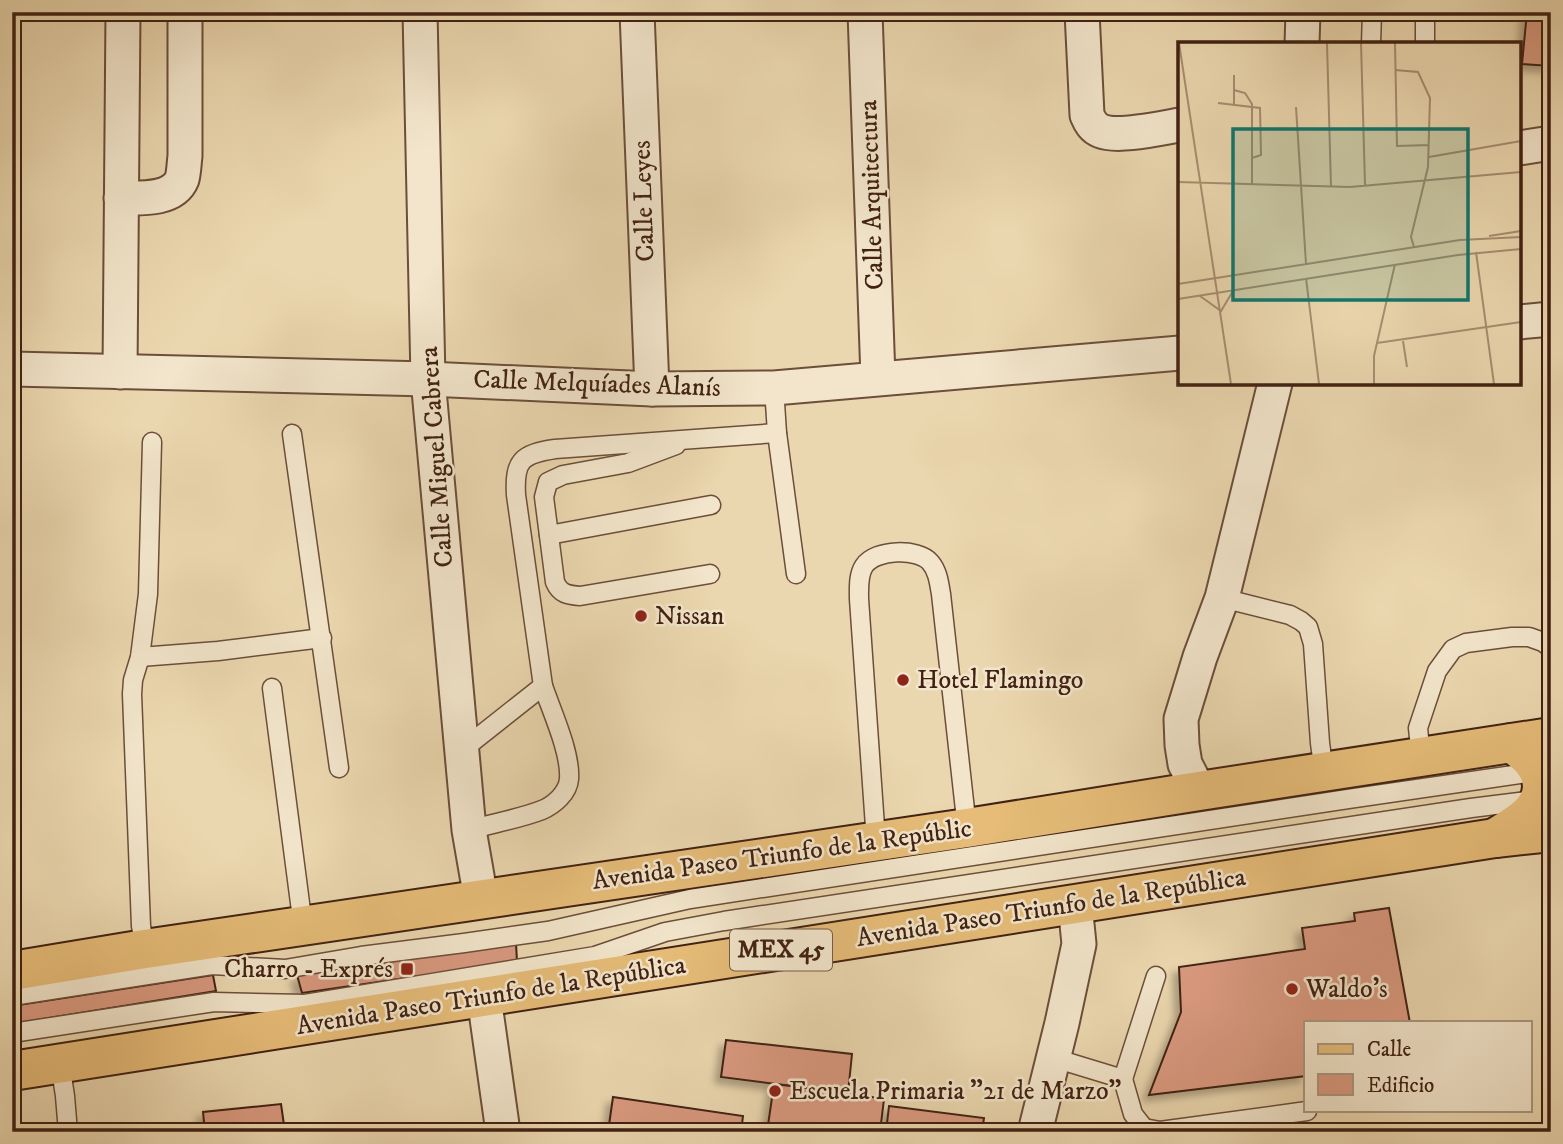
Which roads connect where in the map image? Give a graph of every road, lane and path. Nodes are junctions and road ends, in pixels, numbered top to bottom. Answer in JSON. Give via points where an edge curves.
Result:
{"nodes":[{"id":1,"x":123,"y":12,"type":"edge"},
{"id":2,"x":185,"y":12,"type":"edge"},
{"id":3,"x":420,"y":12,"type":"edge"},
{"id":4,"x":637,"y":12,"type":"edge"},
{"id":5,"x":865,"y":12,"type":"edge"},
{"id":6,"x":1083,"y":12,"type":"edge"},
{"id":7,"x":1303,"y":12,"type":"edge"},
{"id":8,"x":1372,"y":12,"type":"edge"},
{"id":9,"x":1425,"y":12,"type":"edge"},
{"id":10,"x":1302,"y":42,"type":"edge"},
{"id":11,"x":1371,"y":42,"type":"edge"},
{"id":12,"x":1425,"y":42,"type":"edge"},
{"id":13,"x":1178,"y":125,"type":"edge"},
{"id":14,"x":1551,"y":143,"type":"edge"},
{"id":15,"x":1521,"y":148,"type":"edge"},
{"id":16,"x":121,"y":198,"type":"junction"},
{"id":17,"x":1551,"y":318,"type":"edge"},
{"id":18,"x":1521,"y":321,"type":"edge"},
{"id":19,"x":1178,"y":353,"type":"edge"},
{"id":20,"x":12,"y":369,"type":"edge"},
{"id":21,"x":120,"y":372,"type":"junction"},
{"id":22,"x":878,"y":378,"type":"junction"},
{"id":23,"x":428,"y":379,"type":"junction"},
{"id":24,"x":1275,"y":385,"type":"edge"},
{"id":25,"x":774,"y":388,"type":"junction"},
{"id":26,"x":652,"y":389,"type":"junction"},
{"id":27,"x":777,"y":433,"type":"junction"},
{"id":28,"x":292,"y":434,"type":"dead end"},
{"id":29,"x":692,"y":439,"type":"junction"},
{"id":30,"x":152,"y":442,"type":"dead end"},
{"id":31,"x":711,"y":505,"type":"dead end"},
{"id":32,"x":549,"y":535,"type":"junction"},
{"id":33,"x":710,"y":574,"type":"dead end"},
{"id":34,"x":796,"y":574,"type":"dead end"},
{"id":35,"x":1222,"y":598,"type":"junction"},
{"id":36,"x":322,"y":638,"type":"junction"},
{"id":37,"x":1551,"y":648,"type":"edge"},
{"id":38,"x":140,"y":657,"type":"junction"},
{"id":39,"x":543,"y":686,"type":"junction"},
{"id":40,"x":272,"y":688,"type":"dead end"},
{"id":41,"x":462,"y":750,"type":"junction"},
{"id":42,"x":1422,"y":757,"type":"junction"},
{"id":43,"x":339,"y":768,"type":"dead end"},
{"id":44,"x":1324,"y":773,"type":"junction"},
{"id":45,"x":1547,"y":785,"type":"edge"},
{"id":46,"x":1199,"y":791,"type":"junction"},
{"id":47,"x":967,"y":828,"type":"junction"},
{"id":48,"x":469,"y":830,"type":"junction"},
{"id":49,"x":876,"y":841,"type":"junction"},
{"id":50,"x":481,"y":899,"type":"junction"},
{"id":51,"x":1075,"y":904,"type":"junction"},
{"id":52,"x":303,"y":926,"type":"junction"},
{"id":53,"x":145,"y":949,"type":"junction"},
{"id":54,"x":12,"y":971,"type":"edge"},
{"id":55,"x":1156,"y":976,"type":"dead end"},
{"id":56,"x":12,"y":996,"type":"edge"},
{"id":57,"x":484,"y":997,"type":"junction"},
{"id":58,"x":12,"y":1033,"type":"edge"},
{"id":59,"x":1054,"y":1058,"type":"junction"},
{"id":60,"x":60,"y":1063,"type":"junction"},
{"id":61,"x":12,"y":1071,"type":"edge"},
{"id":62,"x":1123,"y":1079,"type":"junction"},
{"id":63,"x":1304,"y":1111,"type":"edge"},
{"id":64,"x":68,"y":1132,"type":"edge"},
{"id":65,"x":503,"y":1132,"type":"edge"},
{"id":66,"x":1035,"y":1132,"type":"edge"}],
"edges":[{"from":1,"to":16,"type":"street"},
{"from":2,"to":16,"type":"street","via":[[182,178],[161,195]]},
{"from":3,"to":23,"type":"street","name":"Calle Miguel Cabrera"},
{"from":4,"to":26,"type":"street","name":"Calle Leyes"},
{"from":5,"to":22,"type":"street","name":"Calle Arquitectura"},
{"from":6,"to":13,"type":"street","via":[[1087,115],[1092,126],[1118,134]]},
{"from":7,"to":10,"type":"street"},
{"from":8,"to":11,"type":"lane"},
{"from":9,"to":12,"type":"lane"},
{"from":14,"to":15,"type":"street"},
{"from":16,"to":21,"type":"street"},
{"from":17,"to":18,"type":"street"},
{"from":19,"to":22,"type":"street","name":"Calle Melquíades Alanís"},
{"from":20,"to":21,"type":"street","name":"Calle Melquíades Alanís"},
{"from":21,"to":23,"type":"street","name":"Calle Melquíades Alanís"},
{"from":22,"to":25,"type":"street","name":"Calle Melquíades Alanís"},
{"from":23,"to":26,"type":"street","name":"Calle Melquíades Alanís"},
{"from":23,"to":41,"type":"street","name":"Calle Miguel Cabrera"},
{"from":24,"to":35,"type":"street"},
{"from":25,"to":26,"type":"street","name":"Calle Melquíades Alanís"},
{"from":25,"to":27,"type":"lane"},
{"from":27,"to":29,"type":"lane"},
{"from":27,"to":34,"type":"lane"},
{"from":28,"to":36,"type":"lane"},
{"from":29,"to":32,"type":"lane","via":[[628,463],[548,482],[544,497]]},
{"from":29,"to":39,"type":"lane","via":[[540,451],[519,465],[516,495]]},
{"from":30,"to":38,"type":"lane","via":[[148,594]]},
{"from":31,"to":32,"type":"lane"},
{"from":32,"to":33,"type":"lane","via":[[555,582],[558,590],[571,595]]},
{"from":35,"to":44,"type":"lane","via":[[1290,615],[1308,627]]},
{"from":35,"to":46,"type":"street","via":[[1181,719],[1185,764]]},
{"from":36,"to":38,"type":"lane"},
{"from":36,"to":43,"type":"lane"},
{"from":37,"to":42,"type":"lane","via":[[1529,637],[1512,637],[1454,649],[1437,671],[1418,728]]},
{"from":38,"to":53,"type":"lane","via":[[132,694]]},
{"from":39,"to":41,"type":"lane"},
{"from":39,"to":48,"type":"lane","via":[[565,750],[567,788],[542,809]]},
{"from":40,"to":52,"type":"lane"},
{"from":41,"to":48,"type":"street","name":"Calle Miguel Cabrera"},
{"from":42,"to":44,"type":"main road","name":"Avenida Paseo Triunfo de la Repúblic"},
{"from":42,"to":45,"type":"main road","name":"Avenida Paseo Triunfo de la Repúblic","via":[[1511,743]]},
{"from":44,"to":46,"type":"main road","name":"Avenida Paseo Triunfo de la Repúblic"},
{"from":45,"to":51,"type":"main road","name":"Avenida Paseo Triunfo de la República","number":"MEX 45","via":[[1496,838]]},
{"from":45,"to":56,"type":"lane","via":[[1348,799],[690,899],[464,943],[285,968],[212,965]]},
{"from":45,"to":58,"type":"lane","via":[[1443,812],[724,921],[665,932],[595,956],[305,1004],[214,1002]]},
{"from":46,"to":47,"type":"main road","name":"Avenida Paseo Triunfo de la Repúblic"},
{"from":47,"to":49,"type":"main road","name":"Avenida Paseo Triunfo de la Repúblic"},
{"from":47,"to":49,"type":"lane","via":[[938,576],[923,556],[884,554],[864,566],[859,599]]},
{"from":48,"to":50,"type":"street","name":"Calle Miguel Cabrera"},
{"from":49,"to":50,"type":"main road","name":"Avenida Paseo Triunfo de la Repúblic"},
{"from":50,"to":52,"type":"main road","name":"Avenida Paseo Triunfo de la Repúblic"},
{"from":51,"to":57,"type":"main road","name":"Avenida Paseo Triunfo de la República","number":"MEX 45"},
{"from":51,"to":59,"type":"street","via":[[1079,944]]},
{"from":52,"to":53,"type":"main road","name":"Avenida Paseo Triunfo de la Repúblic"},
{"from":53,"to":54,"type":"main road","name":"Avenida Paseo Triunfo de la Repúblic"},
{"from":55,"to":62,"type":"lane"},
{"from":57,"to":60,"type":"main road","name":"Avenida Paseo Triunfo de la República","number":"MEX 45"},
{"from":57,"to":65,"type":"street"},
{"from":59,"to":62,"type":"lane"},
{"from":59,"to":66,"type":"street"},
{"from":60,"to":61,"type":"main road","name":"Avenida Paseo Triunfo de la República","number":"MEX 45"},
{"from":60,"to":64,"type":"lane"},
{"from":62,"to":63,"type":"lane","via":[[1133,1114],[1144,1128],[1160,1131]]}]}
